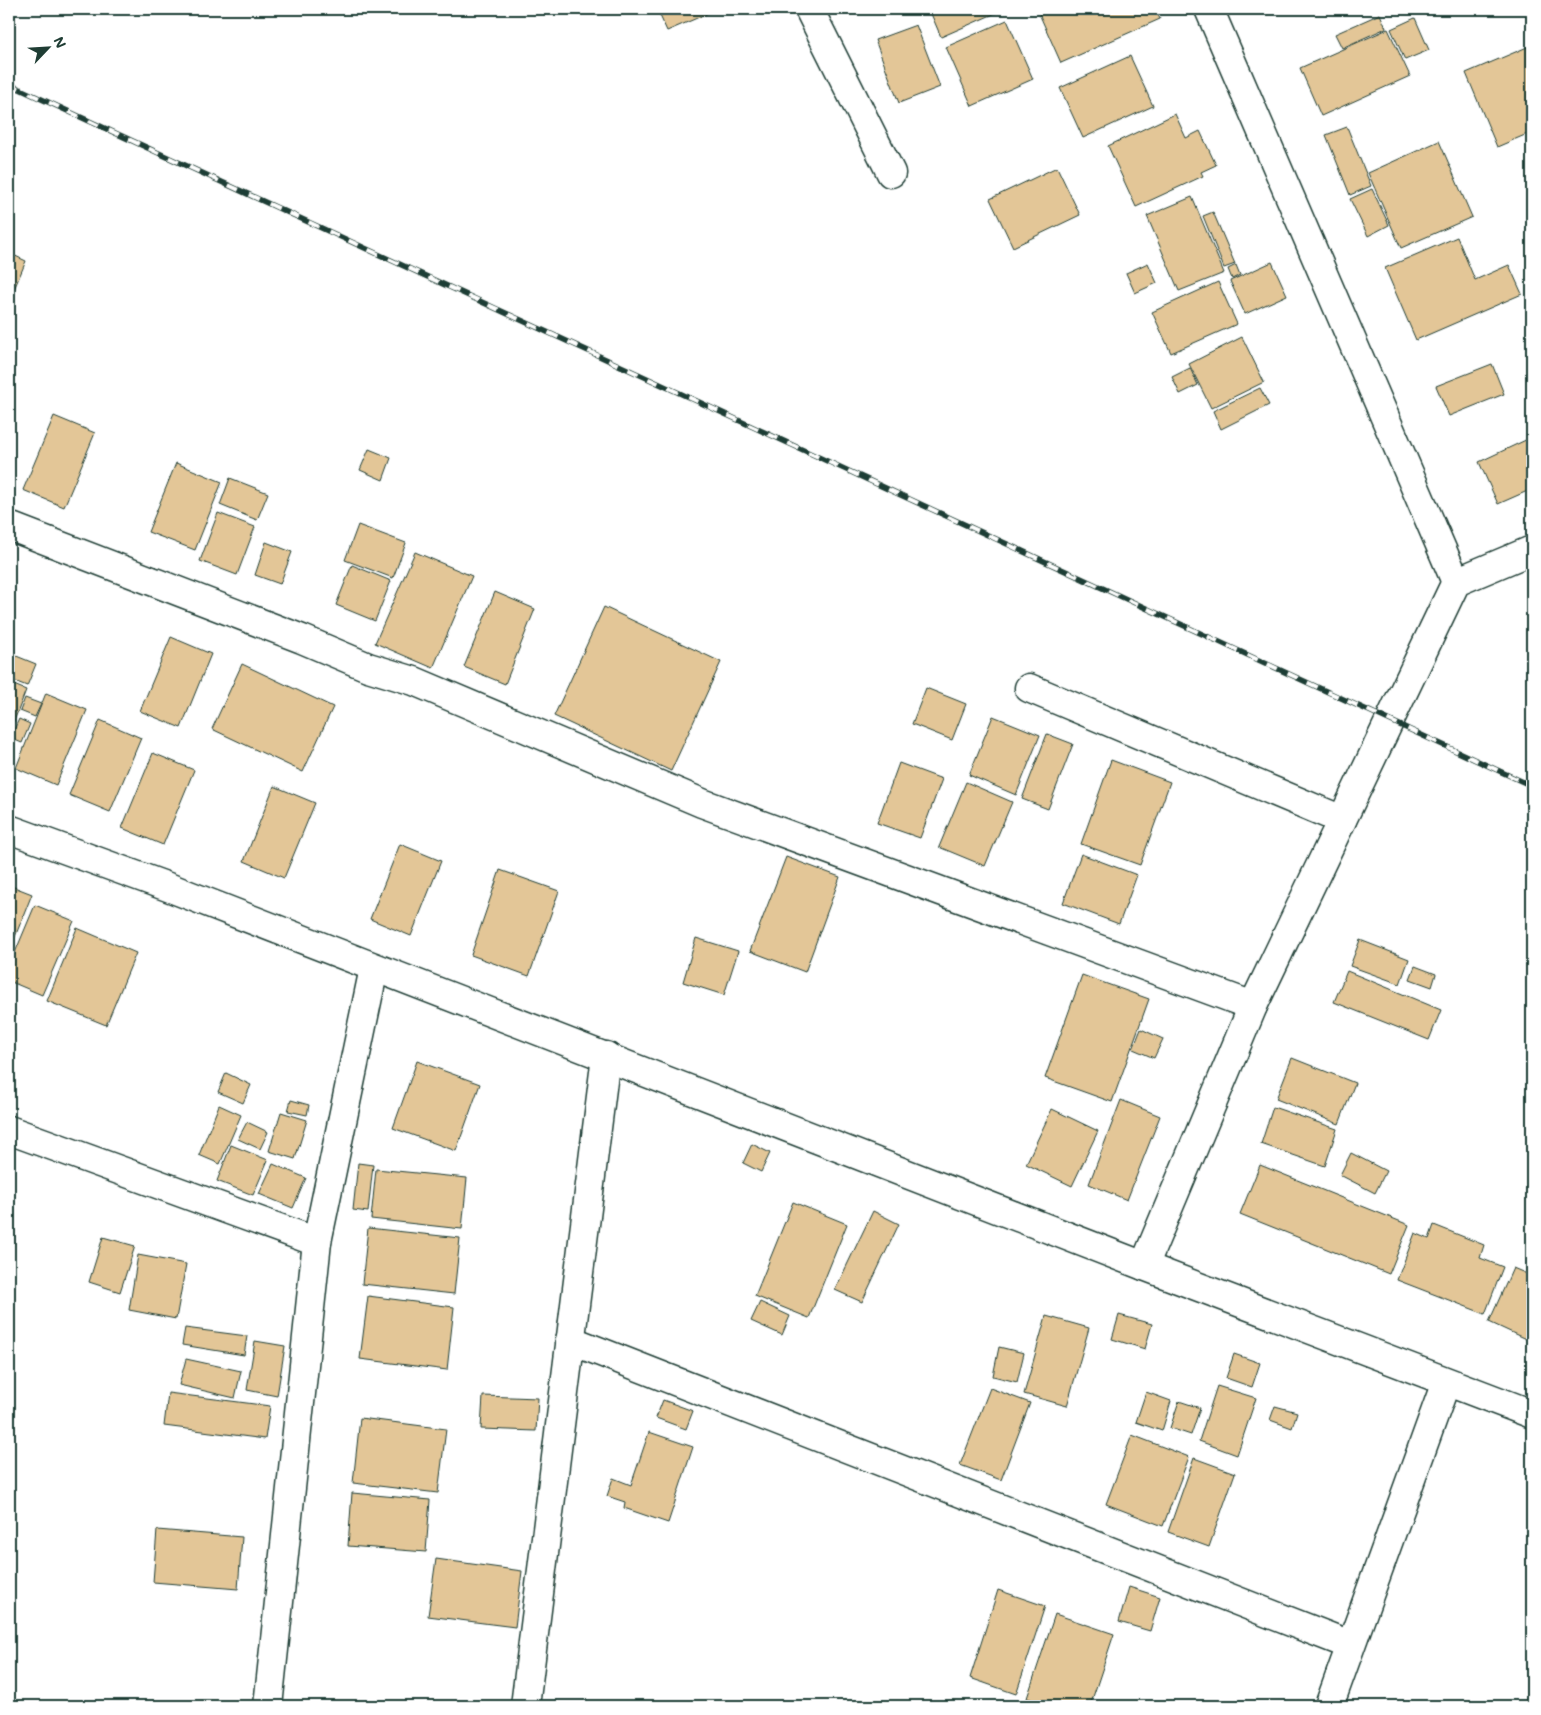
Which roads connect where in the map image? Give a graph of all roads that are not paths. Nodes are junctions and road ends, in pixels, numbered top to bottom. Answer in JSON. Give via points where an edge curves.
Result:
{"nodes":[{"id":1,"x":809,"y":9,"type":"edge"},
{"id":2,"x":1209,"y":9,"type":"edge"},
{"id":3,"x":891,"y":173,"type":"dead end"},
{"id":4,"x":9,"y":526,"type":"edge"},
{"id":5,"x":1532,"y":550,"type":"edge"},
{"id":6,"x":1456,"y":582,"type":"junction"},
{"id":7,"x":1029,"y":688,"type":"dead end"},
{"id":8,"x":1342,"y":820,"type":"junction"},
{"id":9,"x":9,"y":830,"type":"edge"},
{"id":10,"x":374,"y":968,"type":"junction"},
{"id":11,"x":1253,"y":1006,"type":"junction"},
{"id":12,"x":606,"y":1056,"type":"junction"},
{"id":13,"x":9,"y":1130,"type":"edge"},
{"id":14,"x":317,"y":1242,"type":"junction"},
{"id":15,"x":1144,"y":1266,"type":"junction"},
{"id":16,"x":570,"y":1340,"type":"junction"},
{"id":17,"x":1446,"y":1382,"type":"junction"},
{"id":18,"x":1532,"y":1414,"type":"edge"},
{"id":19,"x":1350,"y":1645,"type":"junction"},
{"id":20,"x":268,"y":1706,"type":"edge"},
{"id":21,"x":525,"y":1706,"type":"edge"},
{"id":22,"x":1329,"y":1706,"type":"edge"}],
"edges":[{"from":1,"to":3,"type":"street"},
{"from":2,"to":6,"type":"street"},
{"from":4,"to":11,"type":"street","via":[[368,667],[414,681],[702,803]]},
{"from":5,"to":6,"type":"street"},
{"from":6,"to":8,"type":"street"},
{"from":7,"to":8,"type":"street"},
{"from":8,"to":11,"type":"street"},
{"from":9,"to":10,"type":"street","via":[[168,887]]},
{"from":10,"to":12,"type":"street"},
{"from":10,"to":14,"type":"street"},
{"from":11,"to":15,"type":"street"},
{"from":12,"to":15,"type":"street"},
{"from":12,"to":16,"type":"street"},
{"from":13,"to":14,"type":"street"},
{"from":14,"to":20,"type":"street"},
{"from":15,"to":17,"type":"street"},
{"from":16,"to":19,"type":"street"},
{"from":16,"to":21,"type":"street"},
{"from":17,"to":18,"type":"street"},
{"from":17,"to":19,"type":"street"},
{"from":19,"to":22,"type":"street"}]}
